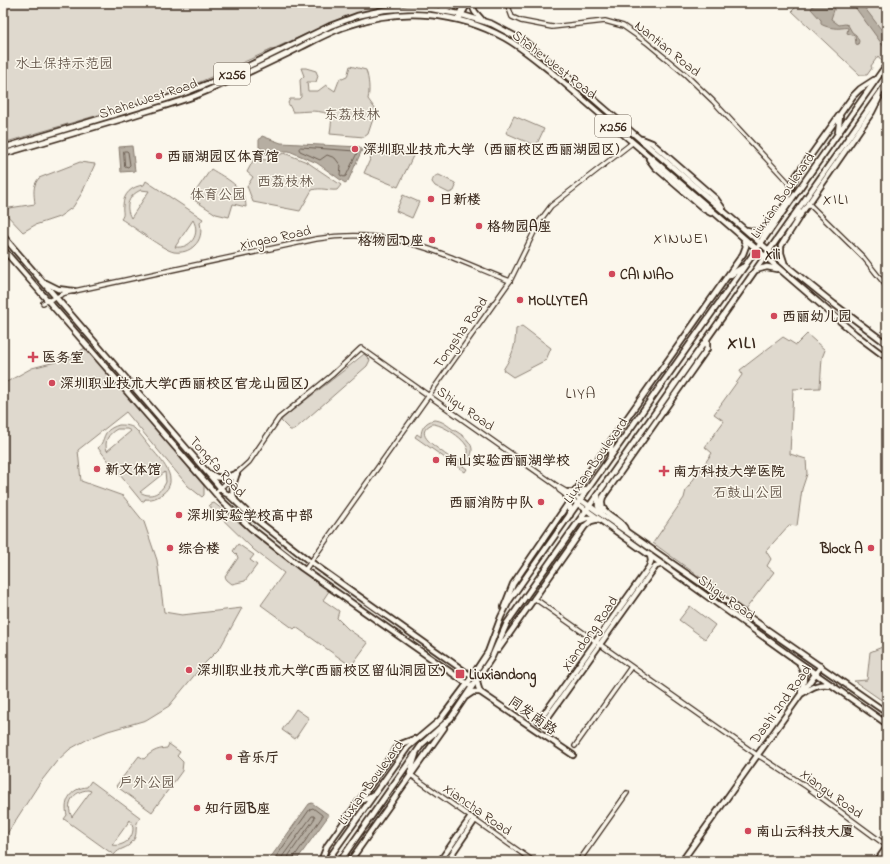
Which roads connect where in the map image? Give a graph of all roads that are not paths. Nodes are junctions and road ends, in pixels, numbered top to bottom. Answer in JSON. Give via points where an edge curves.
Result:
{"nodes":[{"id":1,"x":459,"y":3,"type":"edge"},
{"id":2,"x":464,"y":3,"type":"edge"},
{"id":3,"x":468,"y":3,"type":"edge"},
{"id":4,"x":471,"y":3,"type":"edge"},
{"id":5,"x":507,"y":3,"type":"edge"},
{"id":6,"x":440,"y":10,"type":"junction"},
{"id":7,"x":461,"y":14,"type":"junction"},
{"id":8,"x":458,"y":19,"type":"junction"},
{"id":9,"x":484,"y":21,"type":"junction"},
{"id":10,"x":887,"y":64,"type":"edge"},
{"id":11,"x":877,"y":77,"type":"junction"},
{"id":12,"x":887,"y":83,"type":"edge"},
{"id":13,"x":882,"y":89,"type":"junction"},
{"id":14,"x":840,"y":114,"type":"junction"},
{"id":15,"x":838,"y":135,"type":"junction"},
{"id":16,"x":632,"y":143,"type":"junction"},
{"id":17,"x":3,"y":148,"type":"edge"},
{"id":18,"x":3,"y":154,"type":"edge"},
{"id":19,"x":787,"y":181,"type":"junction"},
{"id":20,"x":793,"y":182,"type":"junction"},
{"id":21,"x":791,"y":187,"type":"junction"},
{"id":22,"x":808,"y":203,"type":"junction"},
{"id":23,"x":803,"y":210,"type":"junction"},
{"id":24,"x":790,"y":221,"type":"junction"},
{"id":25,"x":743,"y":228,"type":"junction"},
{"id":26,"x":768,"y":228,"type":"junction"},
{"id":27,"x":3,"y":236,"type":"edge"},
{"id":28,"x":743,"y":239,"type":"junction"},
{"id":29,"x":761,"y":244,"type":"junction"},
{"id":30,"x":3,"y":249,"type":"edge"},
{"id":31,"x":756,"y":250,"type":"junction"},
{"id":32,"x":769,"y":250,"type":"junction"},
{"id":33,"x":764,"y":257,"type":"junction"},
{"id":34,"x":745,"y":266,"type":"junction"},
{"id":35,"x":788,"y":267,"type":"junction"},
{"id":36,"x":780,"y":270,"type":"junction"},
{"id":37,"x":753,"y":273,"type":"junction"},
{"id":38,"x":38,"y":277,"type":"junction"},
{"id":39,"x":726,"y":278,"type":"junction"},
{"id":40,"x":510,"y":281,"type":"junction"},
{"id":41,"x":887,"y":287,"type":"edge"},
{"id":42,"x":74,"y":292,"type":"junction"},
{"id":43,"x":55,"y":297,"type":"junction"},
{"id":44,"x":48,"y":301,"type":"junction"},
{"id":45,"x":43,"y":303,"type":"dead end"},
{"id":46,"x":707,"y":339,"type":"junction"},
{"id":47,"x":887,"y":344,"type":"edge"},
{"id":48,"x":887,"y":358,"type":"edge"},
{"id":49,"x":429,"y":395,"type":"junction"},
{"id":50,"x":613,"y":439,"type":"junction"},
{"id":51,"x":610,"y":459,"type":"junction"},
{"id":52,"x":625,"y":465,"type":"junction"},
{"id":53,"x":204,"y":467,"type":"junction"},
{"id":54,"x":238,"y":473,"type":"junction"},
{"id":55,"x":612,"y":475,"type":"junction"},
{"id":56,"x":590,"y":487,"type":"junction"},
{"id":57,"x":221,"y":488,"type":"junction"},
{"id":58,"x":600,"y":492,"type":"junction"},
{"id":59,"x":215,"y":493,"type":"junction"},
{"id":60,"x":568,"y":494,"type":"junction"},
{"id":61,"x":235,"y":502,"type":"junction"},
{"id":62,"x":569,"y":502,"type":"junction"},
{"id":63,"x":580,"y":502,"type":"junction"},
{"id":64,"x":588,"y":508,"type":"junction"},
{"id":65,"x":604,"y":516,"type":"junction"},
{"id":66,"x":568,"y":518,"type":"junction"},
{"id":67,"x":599,"y":520,"type":"junction"},
{"id":68,"x":576,"y":525,"type":"junction"},
{"id":69,"x":626,"y":532,"type":"junction"},
{"id":70,"x":554,"y":538,"type":"junction"},
{"id":71,"x":562,"y":545,"type":"junction"},
{"id":72,"x":536,"y":551,"type":"junction"},
{"id":73,"x":650,"y":555,"type":"junction"},
{"id":74,"x":311,"y":562,"type":"junction"},
{"id":75,"x":663,"y":564,"type":"junction"},
{"id":76,"x":305,"y":570,"type":"junction"},
{"id":77,"x":553,"y":572,"type":"junction"},
{"id":78,"x":534,"y":598,"type":"junction"},
{"id":79,"x":501,"y":617,"type":"junction"},
{"id":80,"x":598,"y":643,"type":"junction"},
{"id":81,"x":796,"y":660,"type":"junction"},
{"id":82,"x":489,"y":662,"type":"junction"},
{"id":83,"x":821,"y":666,"type":"junction"},
{"id":84,"x":631,"y":667,"type":"junction"},
{"id":85,"x":815,"y":674,"type":"junction"},
{"id":86,"x":472,"y":676,"type":"junction"},
{"id":87,"x":477,"y":679,"type":"junction"},
{"id":88,"x":467,"y":684,"type":"junction"},
{"id":89,"x":834,"y":687,"type":"junction"},
{"id":90,"x":472,"y":688,"type":"junction"},
{"id":91,"x":480,"y":692,"type":"junction"},
{"id":92,"x":800,"y":695,"type":"junction"},
{"id":93,"x":465,"y":697,"type":"junction"},
{"id":94,"x":887,"y":713,"type":"edge"},
{"id":95,"x":451,"y":718,"type":"junction"},
{"id":96,"x":541,"y":723,"type":"dead end"},
{"id":97,"x":887,"y":724,"type":"edge"},
{"id":98,"x":418,"y":737,"type":"junction"},
{"id":99,"x":420,"y":746,"type":"junction"},
{"id":100,"x":575,"y":746,"type":"dead end"},
{"id":101,"x":757,"y":755,"type":"junction"},
{"id":102,"x":572,"y":756,"type":"dead end"},
{"id":103,"x":410,"y":775,"type":"junction"},
{"id":104,"x":406,"y":782,"type":"junction"},
{"id":105,"x":376,"y":792,"type":"junction"},
{"id":106,"x":627,"y":793,"type":"dead end"},
{"id":107,"x":357,"y":804,"type":"junction"},
{"id":108,"x":473,"y":819,"type":"junction"},
{"id":109,"x":887,"y":847,"type":"edge"},
{"id":110,"x":887,"y":856,"type":"edge"},
{"id":111,"x":320,"y":861,"type":"edge"},
{"id":112,"x":327,"y":861,"type":"edge"},
{"id":113,"x":340,"y":861,"type":"edge"},
{"id":114,"x":350,"y":861,"type":"edge"},
{"id":115,"x":440,"y":861,"type":"edge"},
{"id":116,"x":447,"y":861,"type":"edge"},
{"id":117,"x":533,"y":861,"type":"edge"},
{"id":118,"x":579,"y":861,"type":"edge"},
{"id":119,"x":682,"y":861,"type":"edge"},
{"id":120,"x":877,"y":861,"type":"edge"},
{"id":121,"x":883,"y":861,"type":"edge"}],
"edges":[{"from":1,"to":6,"type":"main road"},
{"from":2,"to":7,"type":"main road"},
{"from":3,"to":7,"type":"main road"},
{"from":4,"to":9,"type":"main road","via":[[475,12]]},
{"from":5,"to":19,"type":"street","name":"Nantian Road","via":[[512,17],[521,21],[552,27],[605,21],[623,26],[646,42],[708,96]]},
{"from":6,"to":7,"type":"main road","name":"Shahe West Road","number":"X256"},
{"from":6,"to":17,"type":"main road","name":"Shahe West Road","number":"X256","via":[[394,9],[353,18],[330,26],[232,74],[182,94]]},
{"from":7,"to":8,"type":"main road"},
{"from":7,"to":9,"type":"main road","name":"Shahe West Road","number":"X256"},
{"from":8,"to":16,"type":"main road","name":"Shahe West Road","number":"X256","via":[[489,30],[520,48]]},
{"from":8,"to":18,"type":"main road","name":"Shahe West Road","number":"X256","via":[[411,14],[384,16],[359,22],[196,95]]},
{"from":9,"to":25,"type":"main road","name":"Shahe West Road","number":"X256","via":[[524,41]]},
{"from":10,"to":11,"type":"main road","name":"Liuxian Boulevard"},
{"from":11,"to":14,"type":"main road","via":[[857,92]]},
{"from":11,"to":15,"type":"main road","name":"Liuxian Boulevard"},
{"from":12,"to":13,"type":"main road","name":"Liuxian Boulevard"},
{"from":13,"to":22,"type":"main road","via":[[872,112]]},
{"from":13,"to":24,"type":"main road","name":"Liuxian Boulevard"},
{"from":14,"to":15,"type":"main road"},
{"from":14,"to":20,"type":"main road"},
{"from":15,"to":29,"type":"main road","name":"Liuxian Boulevard"},
{"from":16,"to":28,"type":"main road","name":"Shahe West Road","number":"X256","via":[[645,153],[655,167]]},
{"from":16,"to":40,"type":"street","name":"Tongsha Road","via":[[548,209]]},
{"from":19,"to":20,"type":"street"},
{"from":19,"to":21,"type":"street","name":"Nantian Road"},
{"from":20,"to":21,"type":"main road"},
{"from":21,"to":26,"type":"main road","via":[[786,203]]},
{"from":22,"to":23,"type":"main road"},
{"from":22,"to":41,"type":"street","via":[[864,258]]},
{"from":23,"to":24,"type":"main road"},
{"from":23,"to":35,"type":"main road","via":[[780,246],[782,258]]},
{"from":24,"to":32,"type":"main road","name":"Liuxian Boulevard"},
{"from":25,"to":26,"type":"main road","via":[[756,232]]},
{"from":25,"to":29,"type":"main road","name":"Shahe West Road","number":"X256"},
{"from":26,"to":29,"type":"main road"},
{"from":27,"to":38,"type":"main road","name":"Tongfa Road"},
{"from":28,"to":31,"type":"main road"},
{"from":28,"to":39,"type":"main road","via":[[746,246],[744,252]]},
{"from":29,"to":31,"type":"main road","name":"Liuxian Boulevard"},
{"from":29,"to":32,"type":"main road","name":"Shahe West Road","number":"X256"},
{"from":30,"to":44,"type":"main road","name":"Tongfa Road"},
{"from":31,"to":33,"type":"main road"},
{"from":31,"to":34,"type":"main road","name":"Liuxian Boulevard"},
{"from":32,"to":33,"type":"main road","name":"Liuxian Boulevard"},
{"from":32,"to":35,"type":"main road","name":"Shahe West Road","number":"X256"},
{"from":33,"to":36,"type":"main road"},
{"from":33,"to":37,"type":"main road","name":"Liuxian Boulevard"},
{"from":34,"to":39,"type":"main road"},
{"from":34,"to":51,"type":"main road","name":"Liuxian Boulevard"},
{"from":35,"to":47,"type":"main road","name":"Shahe West Road","number":"X256"},
{"from":36,"to":37,"type":"main road","via":[[764,267]]},
{"from":36,"to":48,"type":"main road"},
{"from":37,"to":46,"type":"main road","name":"Liuxian Boulevard"},
{"from":38,"to":42,"type":"main road","via":[[53,287]]},
{"from":38,"to":43,"type":"main road","name":"Tongfa Road"},
{"from":39,"to":50,"type":"main road"},
{"from":40,"to":42,"type":"street","name":"Xingao Road","via":[[412,243],[354,235],[316,239]]},
{"from":40,"to":49,"type":"street","name":"Tongsha Road"},
{"from":42,"to":43,"type":"street","name":"Xingao Road"},
{"from":43,"to":44,"type":"street","name":"Xingao Road"},
{"from":43,"to":53,"type":"main road","name":"Tongfa Road"},
{"from":44,"to":45,"type":"street","name":"Xingao Road"},
{"from":44,"to":59,"type":"main road","name":"Tongfa Road"},
{"from":46,"to":52,"type":"main road","via":[[707,349]]},
{"from":46,"to":55,"type":"main road","name":"Liuxian Boulevard"},
{"from":49,"to":54,"type":"street","name":"Shigu Road","via":[[361,348],[280,418],[254,456]]},
{"from":49,"to":60,"type":"street","name":"Shigu Road"},
{"from":49,"to":74,"type":"street","name":"Tongsha Road"},
{"from":50,"to":51,"type":"main road"},
{"from":50,"to":60,"type":"main road","via":[[577,489]]},
{"from":51,"to":56,"type":"main road","name":"Liuxian Boulevard"},
{"from":52,"to":55,"type":"main road"},
{"from":52,"to":69,"type":"main road","via":[[603,497],[602,504],[606,512],[625,526]]},
{"from":53,"to":54,"type":"main road","via":[[220,478]]},
{"from":53,"to":57,"type":"main road","name":"Tongfa Road"},
{"from":54,"to":57,"type":"street"},
{"from":54,"to":61,"type":"main road","via":[[233,487]]},
{"from":55,"to":58,"type":"main road","name":"Liuxian Boulevard"},
{"from":56,"to":60,"type":"main road","via":[[582,492]]},
{"from":56,"to":63,"type":"main road","name":"Liuxian Boulevard"},
{"from":57,"to":59,"type":"street"},
{"from":57,"to":61,"type":"main road","name":"Tongfa Road"},
{"from":58,"to":64,"type":"main road","name":"Liuxian Boulevard"},
{"from":58,"to":65,"type":"main road","via":[[598,504]]},
{"from":59,"to":76,"type":"main road","name":"Tongfa Road","via":[[244,523]]},
{"from":60,"to":62,"type":"main road"},
{"from":60,"to":63,"type":"street","name":"Shigu Road"},
{"from":61,"to":74,"type":"main road","name":"Tongfa Road"},
{"from":62,"to":66,"type":"main road","via":[[571,509]]},
{"from":62,"to":72,"type":"main road"},
{"from":63,"to":64,"type":"main road","name":"Shigu Road"},
{"from":63,"to":66,"type":"main road","name":"Liuxian Boulevard"},
{"from":64,"to":65,"type":"main road","name":"Shigu Road"},
{"from":64,"to":67,"type":"main road","name":"Shigu Road"},
{"from":64,"to":68,"type":"main road","name":"Liuxian Boulevard"},
{"from":65,"to":69,"type":"main road","name":"Shigu Road"},
{"from":66,"to":70,"type":"main road","name":"Liuxian Boulevard"},
{"from":67,"to":68,"type":"main road","via":[[585,518]]},
{"from":67,"to":73,"type":"main road","name":"Shigu Road"},
{"from":67,"to":77,"type":"main road","via":[[591,521],[585,526]]},
{"from":68,"to":71,"type":"main road","name":"Liuxian Boulevard"},
{"from":69,"to":83,"type":"main road","name":"Shigu Road"},
{"from":70,"to":72,"type":"main road"},
{"from":70,"to":79,"type":"main road","name":"Liuxian Boulevard","via":[[509,601]]},
{"from":71,"to":77,"type":"main road"},
{"from":71,"to":82,"type":"main road","name":"Liuxian Boulevard","via":[[504,628]]},
{"from":72,"to":79,"type":"main road","via":[[511,587]]},
{"from":73,"to":75,"type":"main road","name":"Shigu Road"},
{"from":73,"to":80,"type":"main road","name":"Xiandong Road","via":[[649,567]]},
{"from":74,"to":76,"type":"street","name":"Tongsha Road"},
{"from":74,"to":86,"type":"main road","name":"Tongfa Road"},
{"from":75,"to":80,"type":"main road","name":"Xiandong Road","via":[[652,570]]},
{"from":75,"to":81,"type":"main road","name":"Shigu Road"},
{"from":76,"to":88,"type":"main road","name":"Tongfa Road"},
{"from":77,"to":78,"type":"main road"},
{"from":78,"to":80,"type":"street","name":"Xiangu Road"},
{"from":78,"to":82,"type":"main road"},
{"from":79,"to":86,"type":"main road","name":"Liuxian Boulevard","via":[[490,649]]},
{"from":80,"to":84,"type":"street","name":"Xiangu Road"},
{"from":80,"to":96,"type":"main road","name":"Xiandong Road"},
{"from":81,"to":85,"type":"main road","name":"Shigu Road"},
{"from":81,"to":92,"type":"main road","via":[[804,673]]},
{"from":82,"to":87,"type":"main road","name":"Liuxian Boulevard"},
{"from":83,"to":85,"type":"main road","name":"Dashi 2nd Road"},
{"from":83,"to":94,"type":"main road","name":"Shigu Road"},
{"from":84,"to":100,"type":"street"},
{"from":84,"to":101,"type":"street","name":"Xiangu Road"},
{"from":85,"to":89,"type":"main road","name":"Shigu Road"},
{"from":85,"to":92,"type":"main road","name":"Dashi 2nd Road"},
{"from":86,"to":87,"type":"main road","name":"Tongfa Road"},
{"from":86,"to":88,"type":"main road","name":"Liuxian Boulevard"},
{"from":87,"to":90,"type":"main road","name":"Liuxian Boulevard"},
{"from":87,"to":91,"type":"main road"},
{"from":88,"to":90,"type":"main road","name":"Tongfa Road"},
{"from":88,"to":98,"type":"main road","name":"Liuxian Boulevard","via":[[444,716]]},
{"from":89,"to":92,"type":"main road","via":[[817,685]]},
{"from":89,"to":97,"type":"main road","name":"Shigu Road"},
{"from":90,"to":93,"type":"main road","name":"Liuxian Boulevard"},
{"from":91,"to":93,"type":"main road","via":[[473,692]]},
{"from":91,"to":102,"type":"main road","name":"同发南路"},
{"from":92,"to":101,"type":"main road","name":"Dashi 2nd Road"},
{"from":93,"to":95,"type":"main road","name":"Liuxian Boulevard"},
{"from":95,"to":99,"type":"main road","name":"Liuxian Boulevard"},
{"from":95,"to":103,"type":"main road"},
{"from":98,"to":105,"type":"main road","name":"Liuxian Boulevard"},
{"from":98,"to":107,"type":"main road","via":[[396,749]]},
{"from":99,"to":104,"type":"main road"},
{"from":99,"to":113,"type":"main road","name":"Liuxian Boulevard"},
{"from":101,"to":109,"type":"street","name":"Xiangu Road","via":[[807,787]]},
{"from":101,"to":119,"type":"main road","name":"Dashi 2nd Road"},
{"from":103,"to":104,"type":"main road"},
{"from":103,"to":108,"type":"street","name":"Xiancha Road"},
{"from":104,"to":114,"type":"main road"},
{"from":105,"to":107,"type":"main road"},
{"from":105,"to":112,"type":"main road","name":"Liuxian Boulevard"},
{"from":106,"to":118,"type":"street"},
{"from":107,"to":111,"type":"main road","via":[[327,846]]},
{"from":108,"to":115,"type":"main road"},
{"from":108,"to":116,"type":"main road"},
{"from":108,"to":117,"type":"street","name":"Xiancha Road"},
{"from":109,"to":120,"type":"main road"},
{"from":110,"to":121,"type":"main road"}]}
